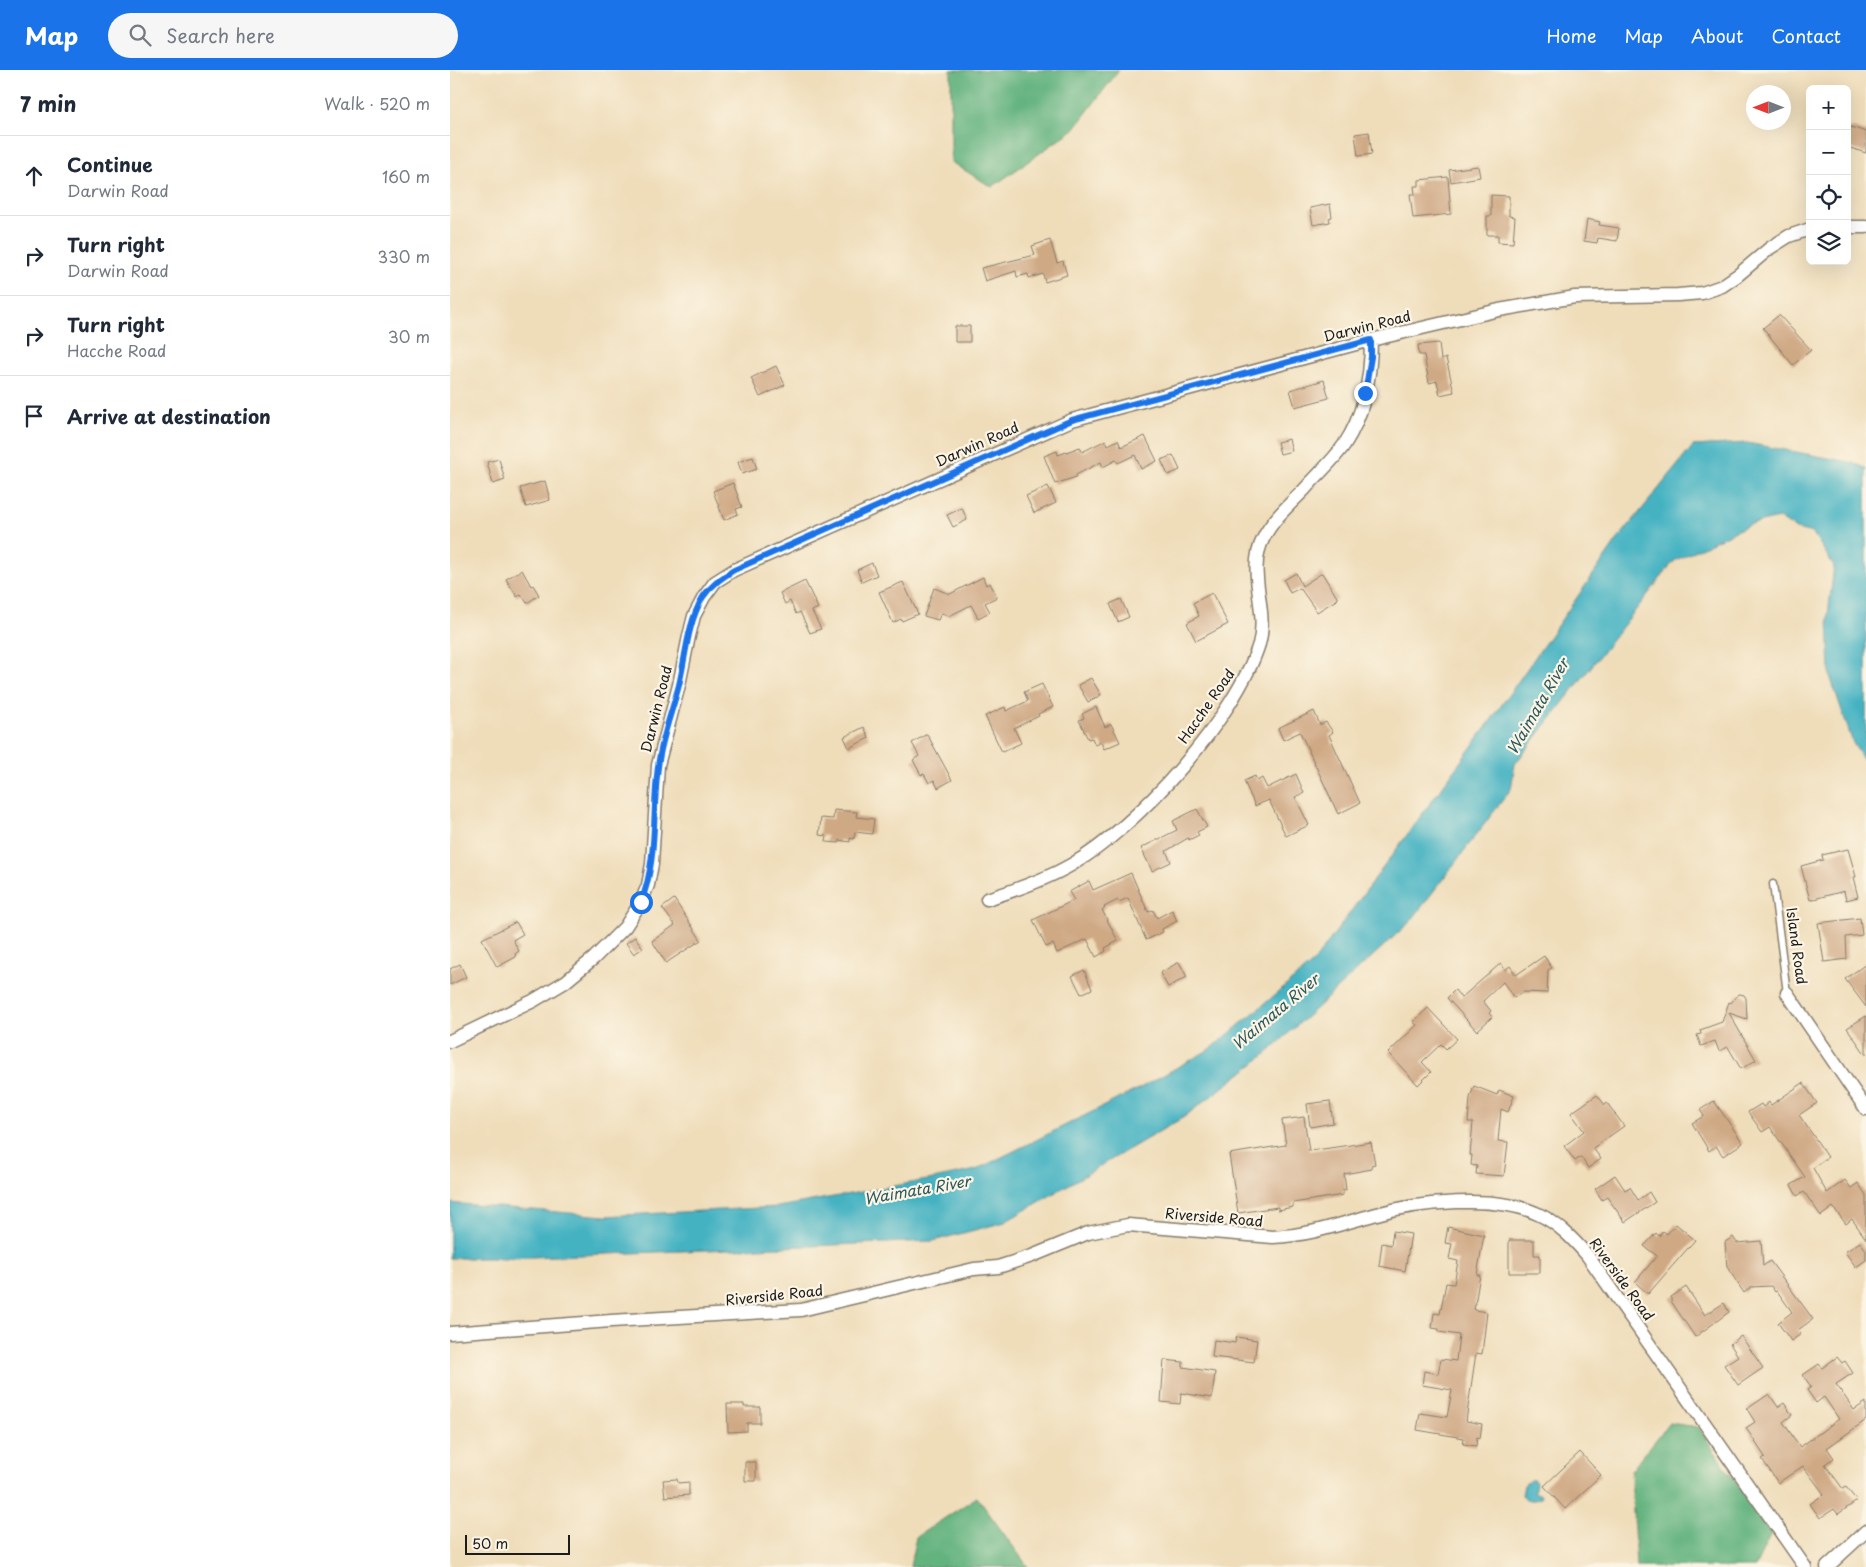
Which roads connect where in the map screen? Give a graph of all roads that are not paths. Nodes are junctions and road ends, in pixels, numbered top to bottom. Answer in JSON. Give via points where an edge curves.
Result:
{"nodes":[{"id":1,"x":1851,"y":226,"type":"edge"},
{"id":2,"x":1866,"y":227,"type":"edge"},
{"id":3,"x":1806,"y":230,"type":"edge"},
{"id":4,"x":1371,"y":340,"type":"junction"},
{"id":5,"x":1773,"y":884,"type":"dead end"},
{"id":6,"x":987,"y":899,"type":"dead end"},
{"id":7,"x":1787,"y":993,"type":"joint"},
{"id":8,"x":450,"y":1041,"type":"edge"},
{"id":9,"x":1866,"y":1109,"type":"edge"},
{"id":10,"x":450,"y":1334,"type":"edge"},
{"id":11,"x":1866,"y":1532,"type":"edge"},
{"id":12,"x":1805,"y":1567,"type":"edge"},
{"id":13,"x":1827,"y":1567,"type":"edge"}],
"edges":[{"from":1,"to":2,"type":"street"},
{"from":3,"to":4,"type":"street","name":"Darwin Road","via":[[1770,248],[1722,286],[1702,293],[1575,297],[1466,317]]},
{"from":4,"to":6,"type":"street","name":"Hacche Road","via":[[1371,357],[1359,417],[1343,447],[1262,540],[1256,572],[1262,623],[1260,641],[1246,675],[1210,731],[1152,799],[1106,842],[1052,875]]},
{"from":4,"to":8,"type":"street","name":"Darwin Road","via":[[1072,420],[734,570],[715,582],[694,616],[658,766],[652,864],[641,902],[625,927],[565,982]]},
{"from":5,"to":7,"type":"lane","name":"Island Road"},
{"from":7,"to":9,"type":"street","name":"Island Road"},
{"from":10,"to":12,"type":"street","name":"Riverside Road","via":[[801,1310],[998,1267],[1088,1233],[1128,1225],[1273,1237],[1296,1236],[1419,1205],[1470,1203],[1520,1208],[1558,1226],[1587,1255]]},
{"from":11,"to":13,"type":"street"}]}
